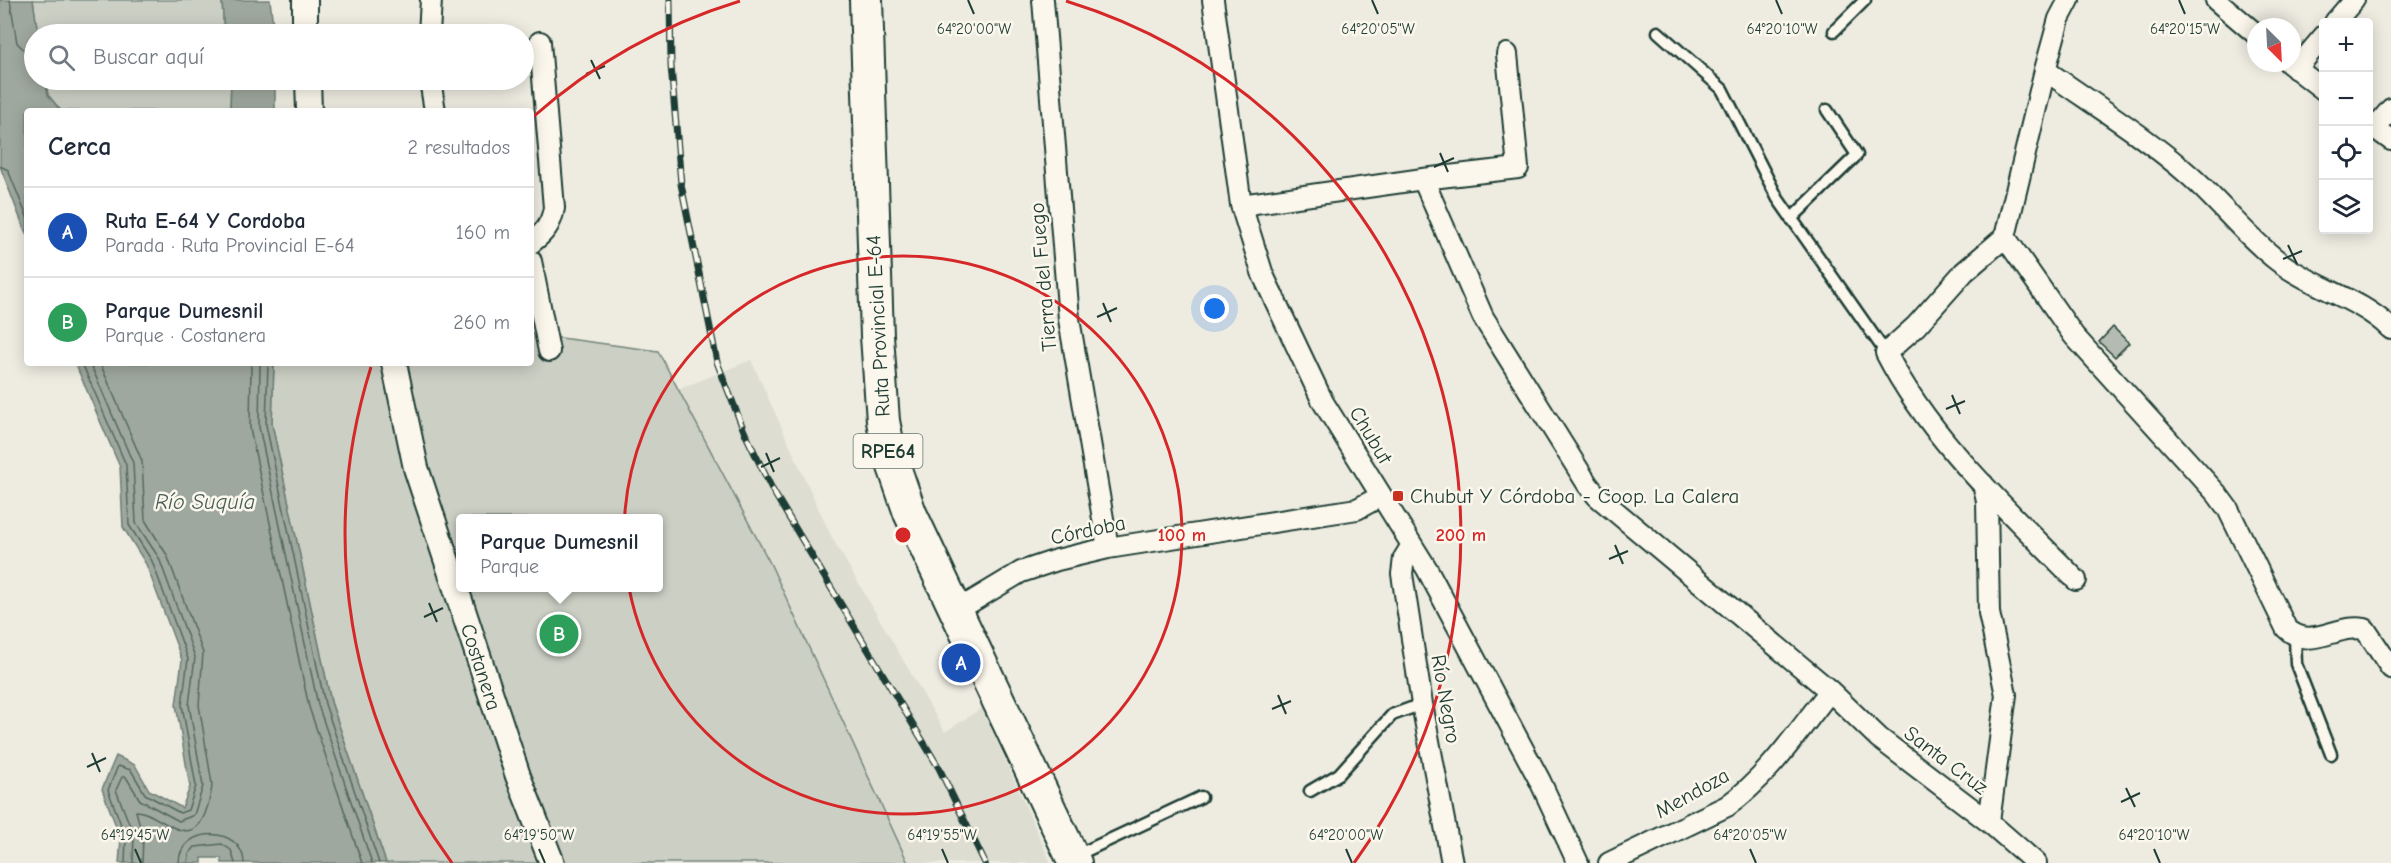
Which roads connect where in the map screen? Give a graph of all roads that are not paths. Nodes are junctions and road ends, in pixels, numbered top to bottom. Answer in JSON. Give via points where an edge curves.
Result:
{"nodes":[{"id":1,"x":305,"y":0,"type":"edge"},
{"id":2,"x":431,"y":0,"type":"edge"},
{"id":3,"x":867,"y":0,"type":"edge"},
{"id":4,"x":1043,"y":0,"type":"edge"},
{"id":5,"x":1213,"y":0,"type":"edge"},
{"id":6,"x":1865,"y":0,"type":"edge"},
{"id":7,"x":2069,"y":0,"type":"edge"},
{"id":8,"x":2216,"y":0,"type":"edge"},
{"id":9,"x":2354,"y":0,"type":"edge"},
{"id":10,"x":2338,"y":18,"type":"edge"},
{"id":11,"x":305,"y":24,"type":"edge"},
{"id":12,"x":430,"y":24,"type":"edge"},
{"id":13,"x":2247,"y":26,"type":"edge"},
{"id":14,"x":1834,"y":30,"type":"dead end"},
{"id":15,"x":1658,"y":32,"type":"dead end"},
{"id":16,"x":2319,"y":41,"type":"edge"},
{"id":17,"x":540,"y":42,"type":"dead end"},
{"id":18,"x":1507,"y":54,"type":"dead end"},
{"id":19,"x":2301,"y":58,"type":"edge"},
{"id":20,"x":2045,"y":70,"type":"junction"},
{"id":21,"x":2300,"y":72,"type":"edge"},
{"id":22,"x":2319,"y":86,"type":"edge"},
{"id":23,"x":308,"y":90,"type":"edge"},
{"id":24,"x":432,"y":90,"type":"edge"},
{"id":25,"x":309,"y":108,"type":"edge"},
{"id":26,"x":435,"y":108,"type":"edge"},
{"id":27,"x":2391,"y":109,"type":"edge"},
{"id":28,"x":1827,"y":110,"type":"dead end"},
{"id":29,"x":2378,"y":131,"type":"edge"},
{"id":30,"x":1423,"y":179,"type":"junction"},
{"id":31,"x":1241,"y":206,"type":"junction"},
{"id":32,"x":1791,"y":219,"type":"junction"},
{"id":33,"x":2005,"y":237,"type":"junction"},
{"id":34,"x":534,"y":241,"type":"edge"},
{"id":35,"x":534,"y":276,"type":"edge"},
{"id":36,"x":2391,"y":329,"type":"edge"},
{"id":37,"x":549,"y":351,"type":"dead end"},
{"id":38,"x":1886,"y":353,"type":"junction"},
{"id":39,"x":395,"y":366,"type":"edge"},
{"id":40,"x":1983,"y":484,"type":"junction"},
{"id":41,"x":1381,"y":496,"type":"junction"},
{"id":42,"x":1412,"y":546,"type":"junction"},
{"id":43,"x":1108,"y":548,"type":"junction"},
{"id":44,"x":2076,"y":580,"type":"dead end"},
{"id":45,"x":456,"y":589,"type":"edge"},
{"id":46,"x":457,"y":592,"type":"edge"},
{"id":47,"x":956,"y":611,"type":"junction"},
{"id":48,"x":2295,"y":637,"type":"junction"},
{"id":49,"x":2391,"y":668,"type":"edge"},
{"id":50,"x":1830,"y":691,"type":"junction"},
{"id":51,"x":1422,"y":704,"type":"junction"},
{"id":52,"x":2331,"y":754,"type":"dead end"},
{"id":53,"x":1310,"y":791,"type":"dead end"},
{"id":54,"x":1202,"y":797,"type":"dead end"},
{"id":55,"x":1989,"y":822,"type":"junction"},
{"id":56,"x":1074,"y":860,"type":"edge"},
{"id":57,"x":552,"y":863,"type":"edge"},
{"id":58,"x":1452,"y":863,"type":"edge"},
{"id":59,"x":1578,"y":863,"type":"edge"},
{"id":60,"x":1609,"y":863,"type":"edge"},
{"id":61,"x":2036,"y":863,"type":"edge"}],
"edges":[{"from":1,"to":11,"type":"street"},
{"from":2,"to":12,"type":"street"},
{"from":3,"to":47,"type":"main road","name":"Ruta Provincial E-64","number":"RPE64","via":[[873,256],[883,421],[899,488]]},
{"from":4,"to":43,"type":"street","name":"Tierra del Fuego","via":[[1071,331]]},
{"from":5,"to":31,"type":"street","name":"Chubut"},
{"from":6,"to":14,"type":"lane"},
{"from":7,"to":20,"type":"street","via":[[2059,19]]},
{"from":8,"to":13,"type":"street"},
{"from":9,"to":10,"type":"street"},
{"from":15,"to":32,"type":"lane","via":[[1722,89]]},
{"from":16,"to":19,"type":"street"},
{"from":17,"to":34,"type":"street","via":[[554,208],[552,220]]},
{"from":18,"to":30,"type":"street","via":[[1518,168]]},
{"from":20,"to":33,"type":"street"},
{"from":20,"to":36,"type":"street","via":[[2191,176],[2253,241],[2279,262],[2308,282],[2366,309]]},
{"from":21,"to":22,"type":"street"},
{"from":23,"to":25,"type":"street"},
{"from":24,"to":26,"type":"street"},
{"from":27,"to":29,"type":"street"},
{"from":28,"to":32,"type":"lane","via":[[1857,155]]},
{"from":30,"to":31,"type":"street"},
{"from":30,"to":50,"type":"street","name":"Santa Cruz","via":[[1483,317],[1588,485],[1609,508]]},
{"from":31,"to":41,"type":"street","name":"Chubut","via":[[1253,248],[1291,339],[1323,402]]},
{"from":32,"to":38,"type":"lane"},
{"from":33,"to":38,"type":"street","via":[[1964,272]]},
{"from":33,"to":48,"type":"street","via":[[2074,336],[2228,509],[2286,628]]},
{"from":35,"to":37,"type":"street"},
{"from":38,"to":40,"type":"street","via":[[1918,407]]},
{"from":39,"to":45,"type":"street","name":"Costanera","via":[[416,468]]},
{"from":40,"to":44,"type":"street"},
{"from":40,"to":55,"type":"street","via":[[1987,501],[1989,613],[2007,695]]},
{"from":41,"to":42,"type":"street","name":"Chubut"},
{"from":41,"to":43,"type":"street","name":"Córdoba","via":[[1358,509]]},
{"from":42,"to":51,"type":"street","name":"Río Negro","via":[[1404,558],[1401,574]]},
{"from":42,"to":59,"type":"street","name":"Chubut","via":[[1472,651]]},
{"from":43,"to":47,"type":"street","name":"Córdoba","via":[[1037,566]]},
{"from":46,"to":57,"type":"street","name":"Costanera","via":[[518,777]]},
{"from":47,"to":56,"type":"main road","name":"Ruta Provincial E-64","number":"RPE64"},
{"from":48,"to":49,"type":"street","via":[[2312,638],[2356,627],[2365,629]]},
{"from":48,"to":52,"type":"lane","via":[[2296,664]]},
{"from":50,"to":55,"type":"street","name":"Santa Cruz","via":[[1879,738]]},
{"from":50,"to":60,"type":"street","name":"Mendoza","via":[[1765,772],[1739,797]]},
{"from":51,"to":53,"type":"lane","via":[[1392,715],[1339,774]]},
{"from":51,"to":58,"type":"street","name":"Río Negro"},
{"from":54,"to":56,"type":"lane"},
{"from":55,"to":61,"type":"street","name":"Santa Cruz"}]}
